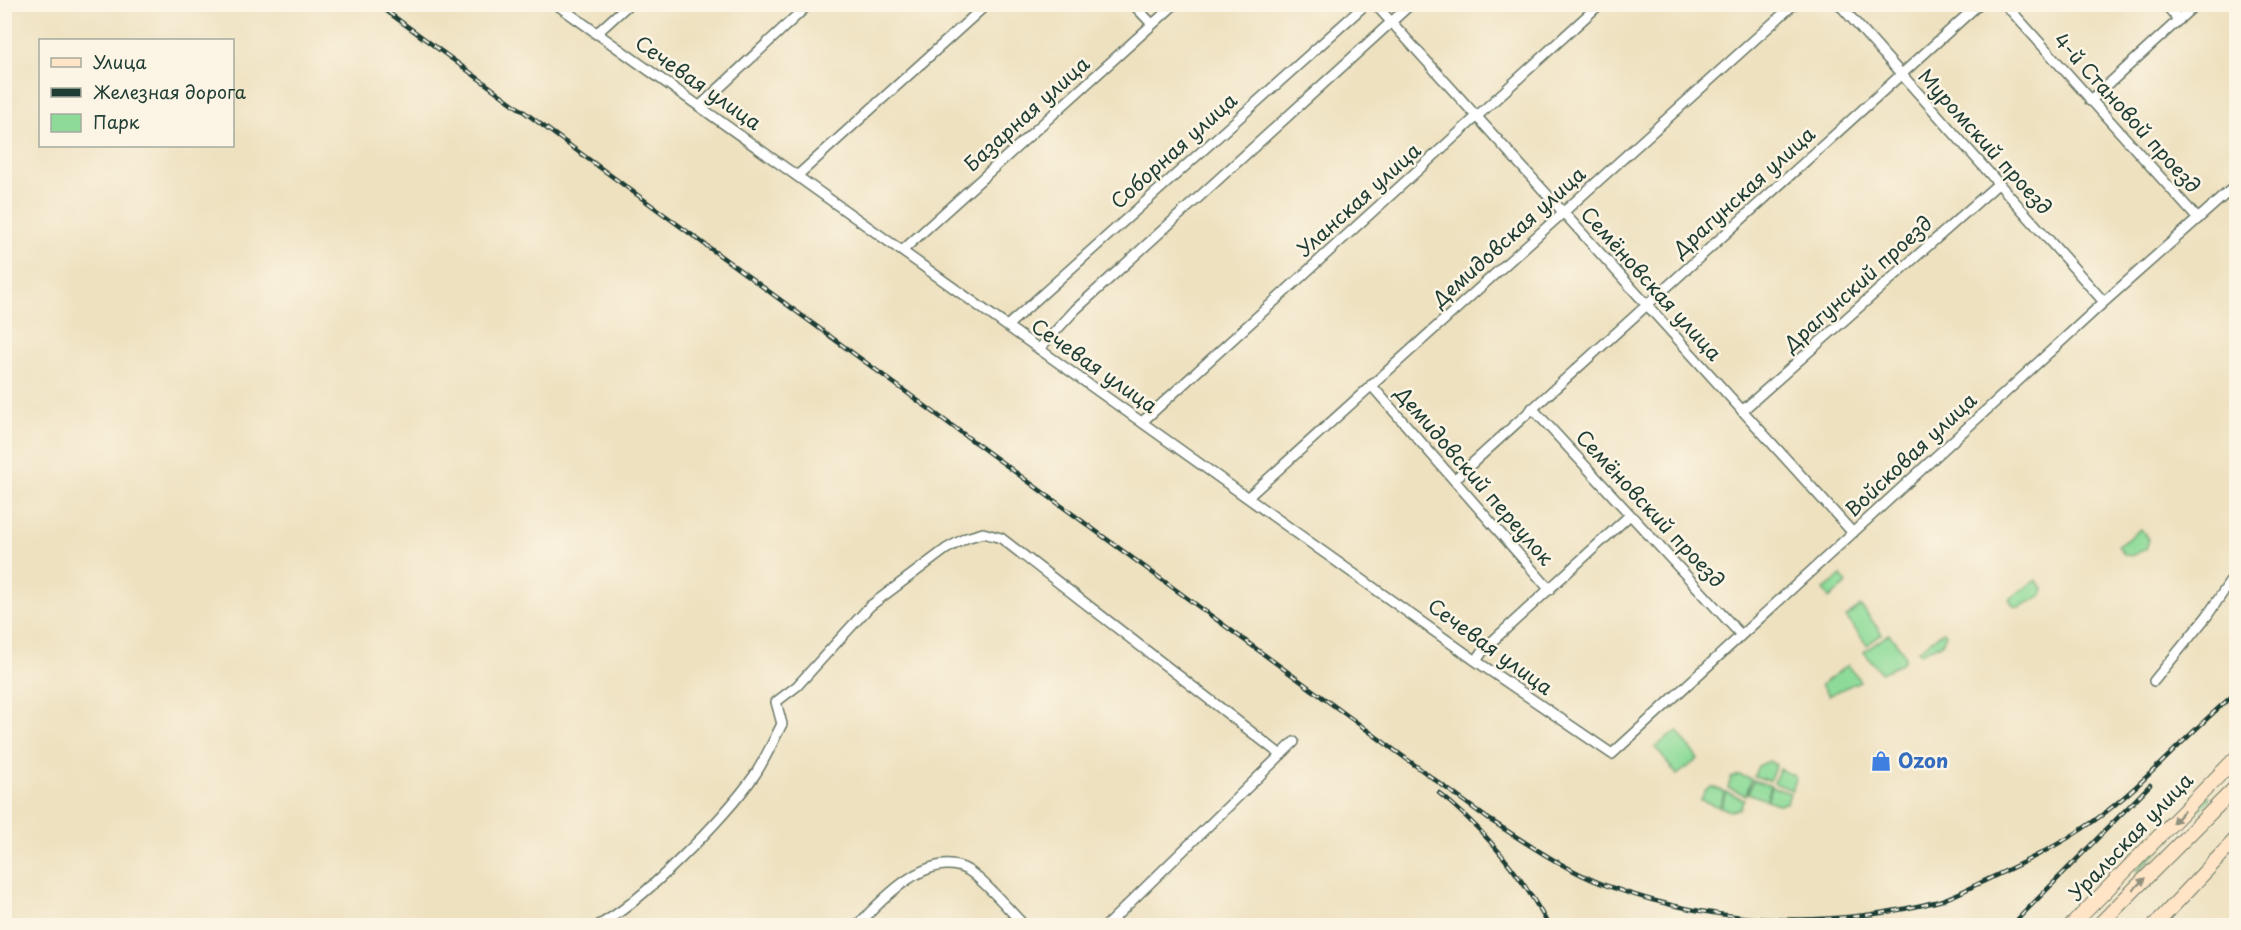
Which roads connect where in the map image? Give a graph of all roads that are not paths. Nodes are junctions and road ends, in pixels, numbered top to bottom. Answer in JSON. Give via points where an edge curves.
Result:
{"nodes":[{"id":1,"x":556,"y":4,"type":"edge"},
{"id":2,"x":629,"y":4,"type":"edge"},
{"id":3,"x":809,"y":4,"type":"edge"},
{"id":4,"x":987,"y":4,"type":"edge"},
{"id":5,"x":1133,"y":4,"type":"edge"},
{"id":6,"x":1366,"y":4,"type":"edge"},
{"id":7,"x":1375,"y":4,"type":"edge"},
{"id":8,"x":1411,"y":4,"type":"edge"},
{"id":9,"x":1600,"y":4,"type":"edge"},
{"id":10,"x":1794,"y":4,"type":"edge"},
{"id":11,"x":1839,"y":4,"type":"edge"},
{"id":12,"x":1979,"y":4,"type":"edge"},
{"id":13,"x":2005,"y":4,"type":"edge"},
{"id":14,"x":2165,"y":4,"type":"edge"},
{"id":15,"x":2196,"y":4,"type":"edge"},
{"id":16,"x":1174,"y":5,"type":"edge"},
{"id":17,"x":2179,"y":20,"type":"junction"},
{"id":18,"x":1390,"y":23,"type":"junction"},
{"id":19,"x":1152,"y":24,"type":"junction"},
{"id":20,"x":596,"y":34,"type":"junction"},
{"id":21,"x":1900,"y":74,"type":"junction"},
{"id":22,"x":2090,"y":101,"type":"junction"},
{"id":23,"x":700,"y":106,"type":"junction"},
{"id":24,"x":1478,"y":116,"type":"junction"},
{"id":25,"x":797,"y":176,"type":"junction"},
{"id":26,"x":1999,"y":183,"type":"junction"},
{"id":27,"x":2236,"y":185,"type":"edge"},
{"id":28,"x":1563,"y":213,"type":"junction"},
{"id":29,"x":2198,"y":219,"type":"junction"},
{"id":30,"x":903,"y":250,"type":"junction"},
{"id":31,"x":2104,"y":302,"type":"junction"},
{"id":32,"x":1646,"y":305,"type":"junction"},
{"id":33,"x":1007,"y":326,"type":"junction"},
{"id":34,"x":1039,"y":349,"type":"junction"},
{"id":35,"x":1371,"y":386,"type":"junction"},
{"id":36,"x":1532,"y":408,"type":"junction"},
{"id":37,"x":1742,"y":411,"type":"junction"},
{"id":38,"x":1142,"y":422,"type":"junction"},
{"id":39,"x":1455,"y":479,"type":"junction"},
{"id":40,"x":1248,"y":497,"type":"junction"},
{"id":41,"x":1630,"y":514,"type":"junction"},
{"id":42,"x":1853,"y":533,"type":"junction"},
{"id":43,"x":2236,"y":573,"type":"edge"},
{"id":44,"x":1550,"y":590,"type":"junction"},
{"id":45,"x":1741,"y":635,"type":"junction"},
{"id":46,"x":1476,"y":661,"type":"junction"},
{"id":47,"x":2154,"y":681,"type":"dead end"},
{"id":48,"x":1294,"y":742,"type":"dead end"},
{"id":49,"x":1612,"y":754,"type":"joint"},
{"id":50,"x":1281,"y":755,"type":"junction"},
{"id":51,"x":2230,"y":768,"type":"edge"},
{"id":52,"x":2235,"y":790,"type":"edge"},
{"id":53,"x":2236,"y":839,"type":"edge"},
{"id":54,"x":597,"y":926,"type":"edge"},
{"id":55,"x":857,"y":926,"type":"edge"},
{"id":56,"x":1025,"y":926,"type":"edge"},
{"id":57,"x":1107,"y":926,"type":"edge"},
{"id":58,"x":2071,"y":926,"type":"edge"},
{"id":59,"x":2098,"y":926,"type":"edge"},
{"id":60,"x":2154,"y":926,"type":"edge"}],
"edges":[{"from":1,"to":20,"type":"street","name":"Сечевая улица"},
{"from":2,"to":20,"type":"street"},
{"from":3,"to":23,"type":"street"},
{"from":4,"to":25,"type":"street"},
{"from":5,"to":19,"type":"street"},
{"from":6,"to":33,"type":"street","name":"Соборная улица"},
{"from":7,"to":18,"type":"street","name":"Семёновская улица"},
{"from":8,"to":18,"type":"street"},
{"from":9,"to":24,"type":"street","name":"Уланская улица"},
{"from":10,"to":28,"type":"street","name":"Демидовская улица"},
{"from":11,"to":21,"type":"street","name":"Муромский проезд"},
{"from":12,"to":21,"type":"street","name":"Драгунская улица"},
{"from":13,"to":22,"type":"street","name":"4-й Становой проезд"},
{"from":14,"to":17,"type":"street"},
{"from":15,"to":17,"type":"street"},
{"from":16,"to":19,"type":"street","name":"Базарная улица"},
{"from":17,"to":22,"type":"street"},
{"from":18,"to":24,"type":"street","name":"Семёновская улица"},
{"from":18,"to":34,"type":"street","via":[[1076,309]]},
{"from":19,"to":30,"type":"street","name":"Базарная улица"},
{"from":20,"to":23,"type":"street","name":"Сечевая улица"},
{"from":21,"to":26,"type":"street","name":"Муромский проезд"},
{"from":21,"to":32,"type":"street","name":"Драгунская улица"},
{"from":22,"to":29,"type":"street","name":"4-й Становой проезд"},
{"from":23,"to":25,"type":"street","name":"Сечевая улица"},
{"from":24,"to":28,"type":"street","name":"Семёновская улица"},
{"from":24,"to":38,"type":"street","name":"Уланская улица"},
{"from":25,"to":30,"type":"street","name":"Сечевая улица"},
{"from":26,"to":31,"type":"street","name":"Муромский проезд"},
{"from":26,"to":37,"type":"street","name":"Драгунский проезд"},
{"from":27,"to":29,"type":"street","name":"Войсковая улица"},
{"from":28,"to":32,"type":"street","name":"Семёновская улица"},
{"from":28,"to":35,"type":"street","name":"Демидовская улица"},
{"from":29,"to":31,"type":"street","name":"Войсковая улица"},
{"from":30,"to":33,"type":"street","name":"Сечевая улица"},
{"from":31,"to":42,"type":"street","name":"Войсковая улица"},
{"from":32,"to":36,"type":"street","name":"Драгунская улица"},
{"from":32,"to":37,"type":"street","name":"Семёновская улица"},
{"from":33,"to":34,"type":"street","name":"Сечевая улица"},
{"from":34,"to":38,"type":"street","name":"Сечевая улица"},
{"from":35,"to":39,"type":"street","name":"Демидовский переулок"},
{"from":35,"to":40,"type":"street","name":"Демидовская улица"},
{"from":36,"to":39,"type":"street","name":"Драгунская улица"},
{"from":36,"to":41,"type":"street","name":"Семёновский проезд"},
{"from":37,"to":42,"type":"street","name":"Семёновская улица"},
{"from":38,"to":40,"type":"street","name":"Сечевая улица"},
{"from":39,"to":44,"type":"street","name":"Демидовский переулок"},
{"from":40,"to":46,"type":"street","name":"Сечевая улица"},
{"from":41,"to":44,"type":"street"},
{"from":41,"to":45,"type":"street","name":"Семёновский проезд"},
{"from":42,"to":45,"type":"street","name":"Войсковая улица"},
{"from":43,"to":47,"type":"street"},
{"from":44,"to":46,"type":"street","via":[[1485,648]]},
{"from":45,"to":49,"type":"street","name":"Войсковая улица"},
{"from":46,"to":49,"type":"street","name":"Сечевая улица"},
{"from":48,"to":50,"type":"street"},
{"from":50,"to":54,"type":"street","via":[[1001,538],[983,533],[946,549],[870,606],[797,686],[776,702],[782,724],[754,776],[730,806],[660,877]]},
{"from":50,"to":57,"type":"street"},
{"from":51,"to":52,"type":"main road","name":"Уральская улица"},
{"from":51,"to":58,"type":"main road","name":"Уральская улица","one_way":true},
{"from":59,"to":52,"type":"main road","name":"Уральская улица","one_way":true},
{"from":53,"to":60,"type":"main road"},
{"from":55,"to":56,"type":"street","via":[[922,869],[943,865],[968,870]]}]}
